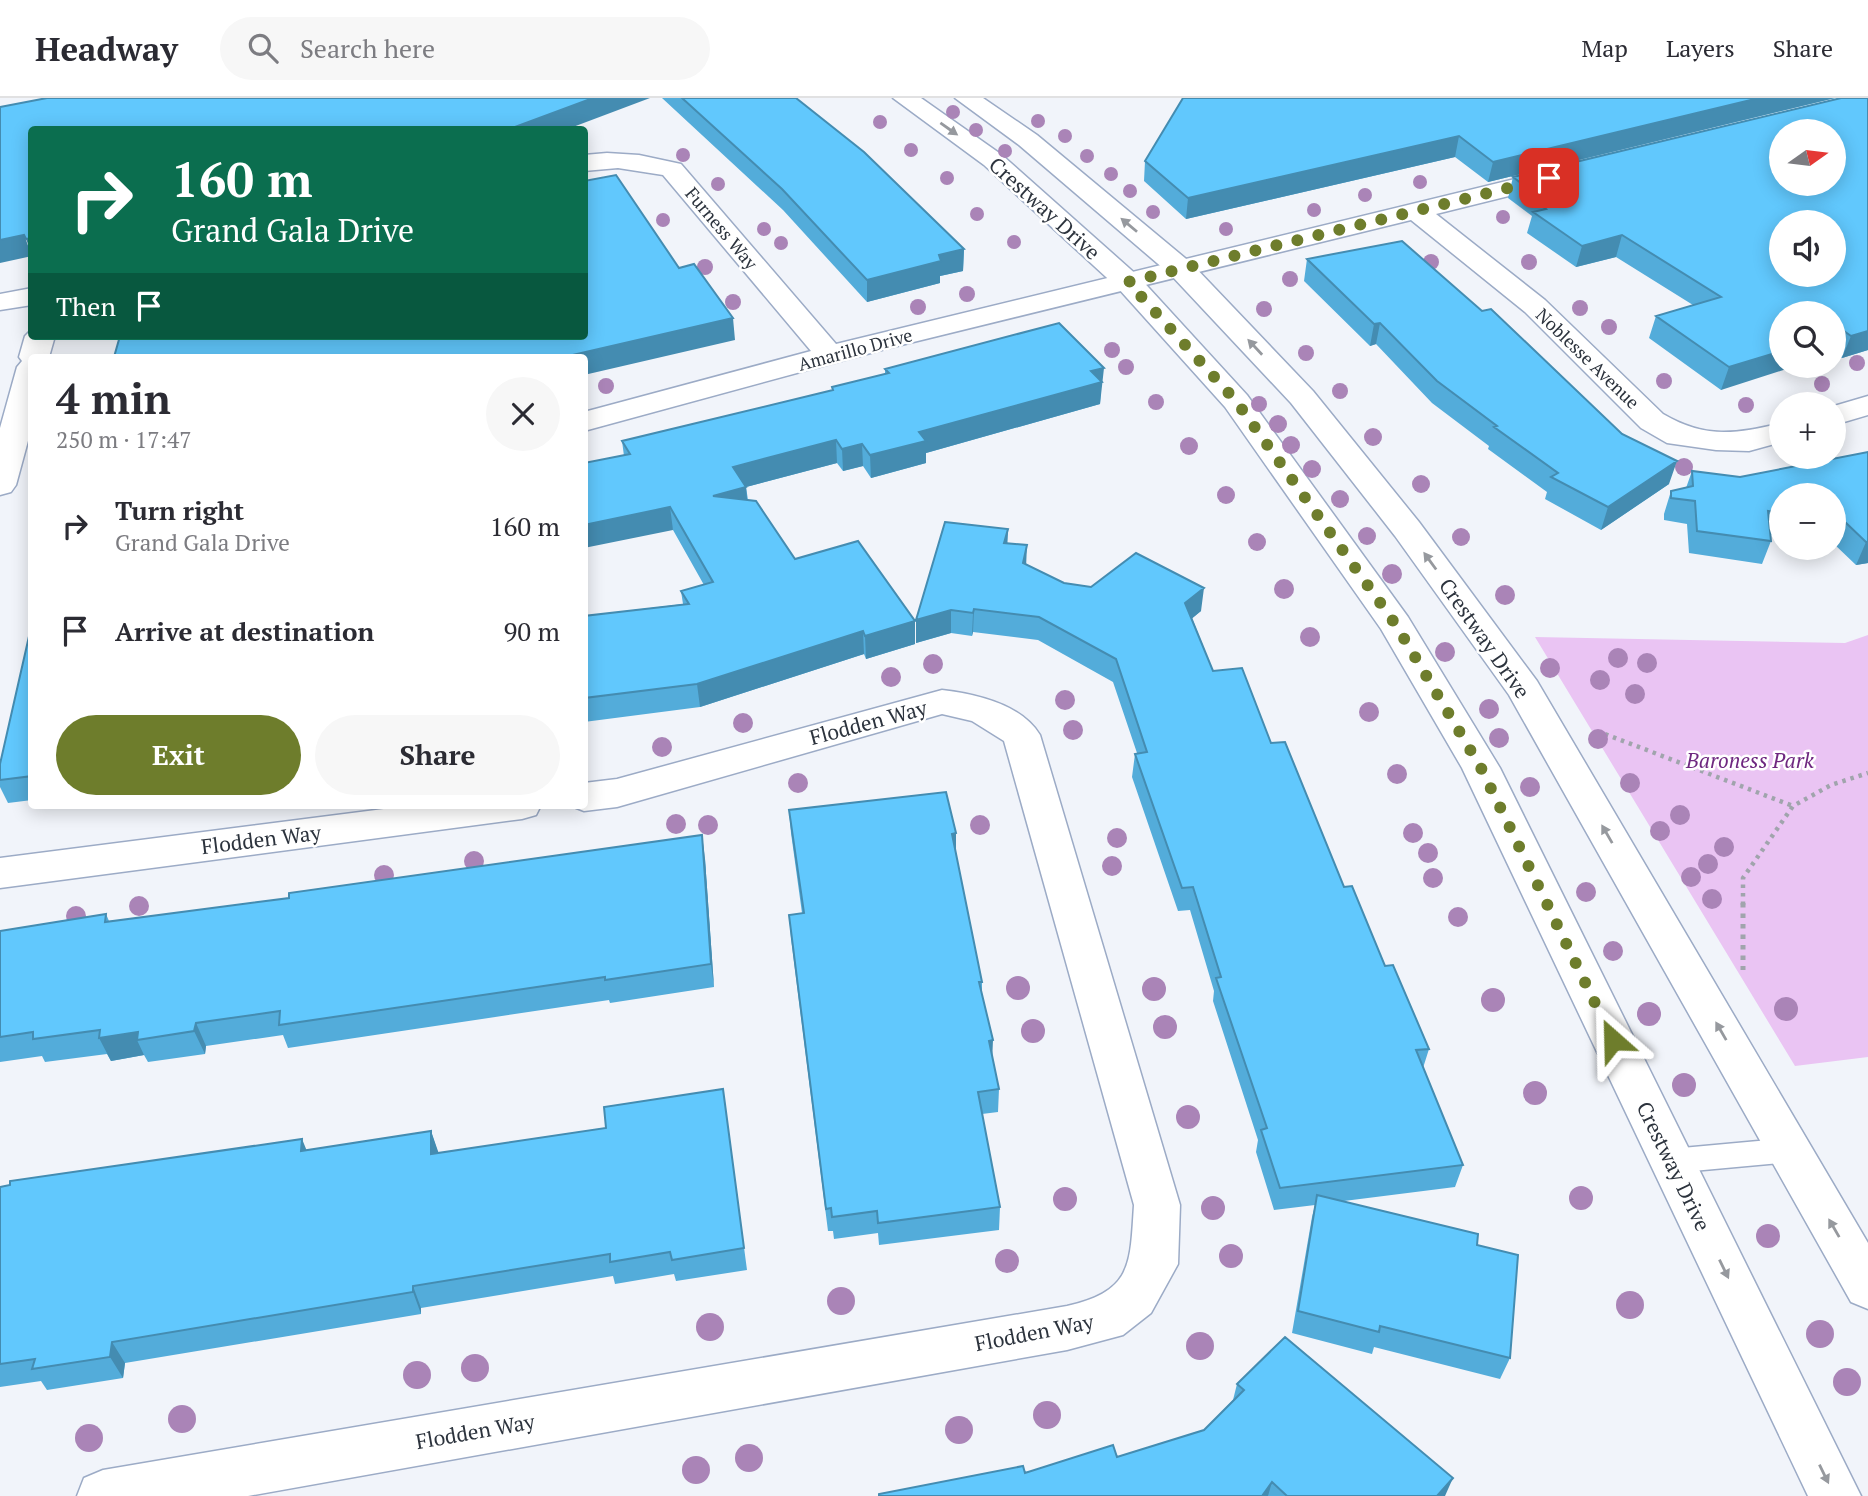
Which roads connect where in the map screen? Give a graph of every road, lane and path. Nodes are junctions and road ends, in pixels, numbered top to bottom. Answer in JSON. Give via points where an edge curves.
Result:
{"nodes":[{"id":1,"x":905,"y":98,"type":"edge"},
{"id":2,"x":967,"y":98,"type":"edge"},
{"id":3,"x":588,"y":162,"type":"edge"},
{"id":4,"x":1589,"y":169,"type":"edge"},
{"id":5,"x":1416,"y":211,"type":"junction"},
{"id":6,"x":1181,"y":269,"type":"junction"},
{"id":7,"x":1128,"y":282,"type":"junction"},
{"id":8,"x":28,"y":297,"type":"edge"},
{"id":9,"x":0,"y":302,"type":"edge"},
{"id":10,"x":830,"y":355,"type":"junction"},
{"id":11,"x":28,"y":382,"type":"edge"},
{"id":12,"x":1868,"y":405,"type":"edge"},
{"id":13,"x":1846,"y":411,"type":"edge"},
{"id":14,"x":588,"y":421,"type":"edge"},
{"id":15,"x":1769,"y":436,"type":"edge"},
{"id":16,"x":28,"y":485,"type":"edge"},
{"id":17,"x":0,"y":486,"type":"edge"},
{"id":18,"x":1600,"y":732,"type":"dead end"},
{"id":19,"x":1868,"y":773,"type":"edge"},
{"id":20,"x":588,"y":796,"type":"edge"},
{"id":21,"x":1793,"y":806,"type":"junction"},
{"id":22,"x":491,"y":809,"type":"edge"},
{"id":23,"x":0,"y":873,"type":"edge"},
{"id":24,"x":1743,"y":983,"type":"dead end"},
{"id":25,"x":1790,"y":1150,"type":"junction"},
{"id":26,"x":1671,"y":1161,"type":"junction"},
{"id":27,"x":1868,"y":1287,"type":"edge"},
{"id":28,"x":103,"y":1496,"type":"edge"},
{"id":29,"x":1835,"y":1496,"type":"edge"}],
"edges":[{"from":1,"to":7,"type":"street","name":"Crestway Drive","one_way":true,"via":[[993,160]]},
{"from":6,"to":2,"type":"street","name":"Crestway Drive","one_way":true,"via":[[1027,140]]},
{"from":3,"to":10,"type":"street","name":"Furness Way","via":[[635,160],[672,169]]},
{"from":4,"to":5,"type":"street","name":"Amarillo Drive"},
{"from":5,"to":6,"type":"street","name":"Amarillo Drive"},
{"from":5,"to":15,"type":"street","name":"Noblesse Avenue","via":[[1535,306],[1653,421],[1678,436],[1716,441],[1749,442]]},
{"from":6,"to":7,"type":"street","name":"Amarillo Drive"},
{"from":25,"to":6,"type":"street","name":"Crestway Drive","one_way":true,"via":[[1524,690],[1407,529],[1302,397]]},
{"from":7,"to":10,"type":"street","name":"Amarillo Drive"},
{"from":7,"to":26,"type":"street","name":"Crestway Drive","via":[[1236,401],[1396,625],[1481,768]]},
{"from":8,"to":9,"type":"street"},
{"from":10,"to":14,"type":"street","name":"Amarillo Drive"},
{"from":11,"to":17,"type":"street"},
{"from":12,"to":13,"type":"street"},
{"from":16,"to":17,"type":"street"},
{"from":18,"to":21,"type":"path"},
{"from":19,"to":21,"type":"path","via":[[1830,785]]},
{"from":20,"to":28,"type":"street","name":"Flodden Way","via":[[943,702],[971,705],[999,717],[1021,735],[1157,1205],[1154,1265],[1134,1298],[1107,1319],[1067,1328]]},
{"from":21,"to":24,"type":"path","via":[[1743,878]]},
{"from":22,"to":23,"type":"street","name":"Flodden Way"},
{"from":25,"to":26,"type":"lane"},
{"from":27,"to":25,"type":"street","name":"Crestway Drive","one_way":true},
{"from":26,"to":29,"type":"street","name":"Crestway Drive","one_way":true}]}
